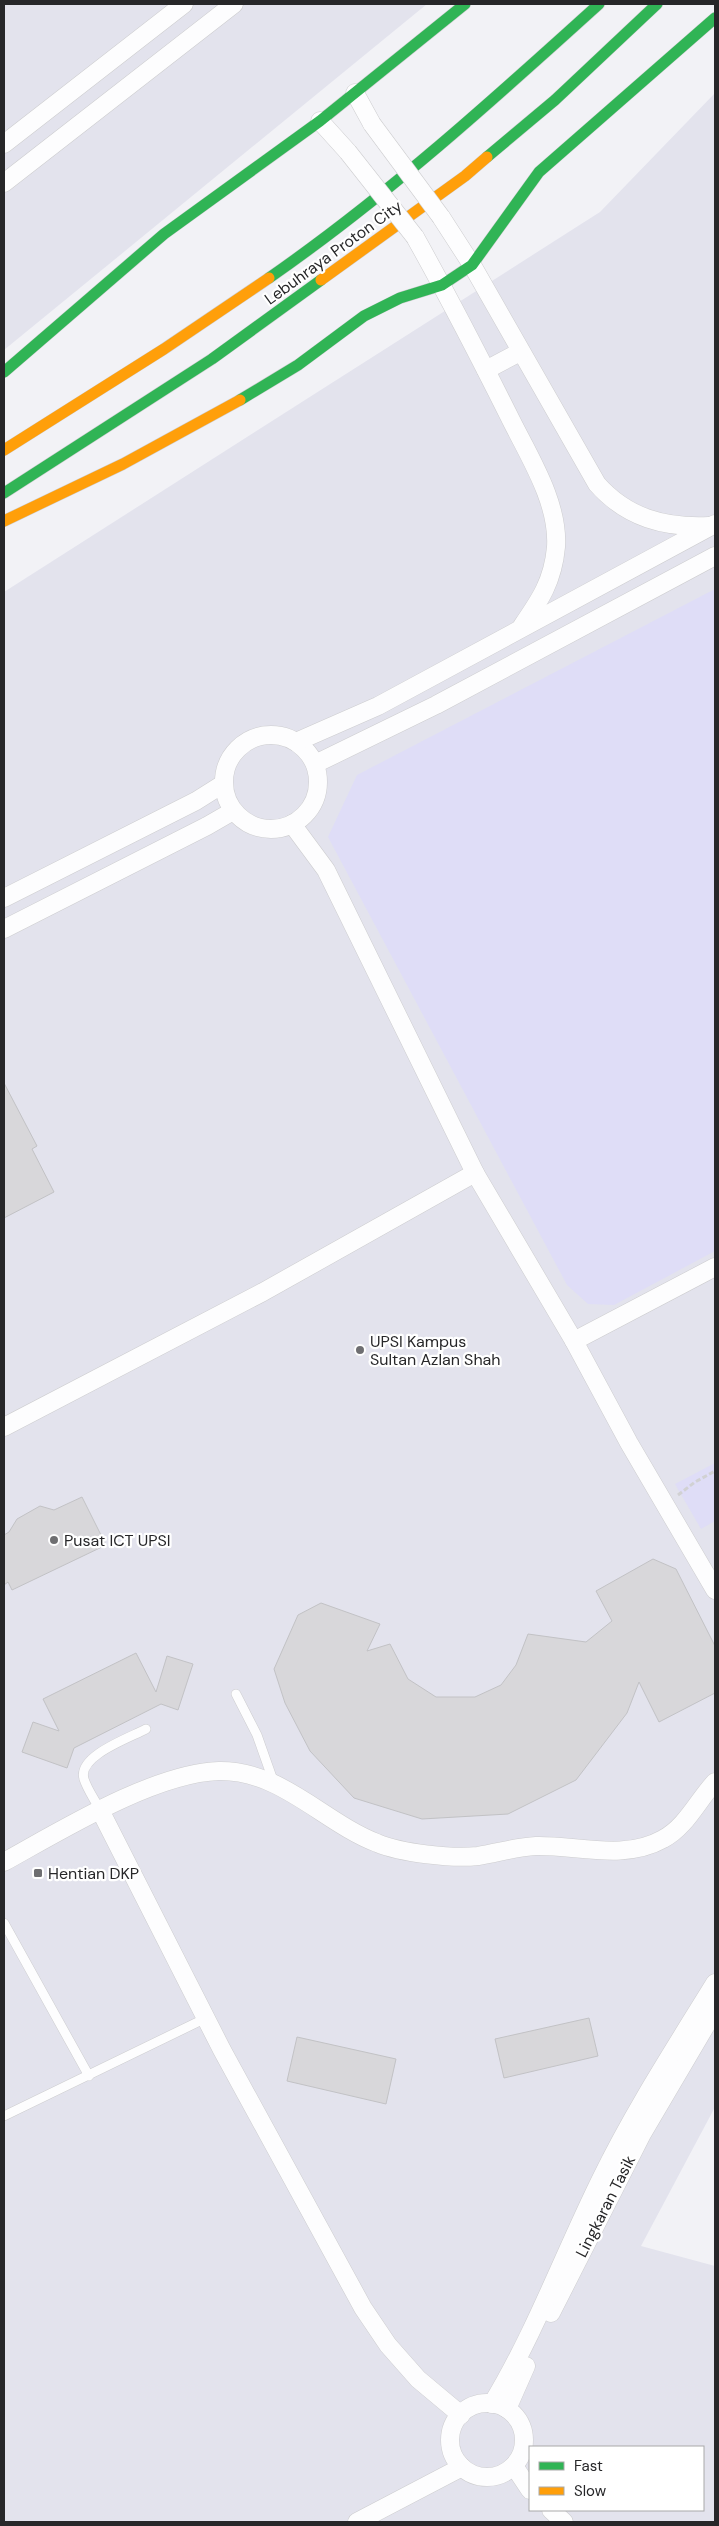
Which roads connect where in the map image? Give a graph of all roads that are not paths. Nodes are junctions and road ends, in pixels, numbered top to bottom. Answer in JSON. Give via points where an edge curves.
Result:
{"nodes":[{"id":1,"x":184,"y":4,"type":"edge"},
{"id":2,"x":234,"y":4,"type":"edge"},
{"id":3,"x":465,"y":4,"type":"edge"},
{"id":4,"x":599,"y":4,"type":"edge"},
{"id":5,"x":657,"y":4,"type":"edge"},
{"id":6,"x":715,"y":18,"type":"edge"},
{"id":7,"x":354,"y":93,"type":"junction"},
{"id":8,"x":320,"y":121,"type":"junction"},
{"id":9,"x":4,"y":144,"type":"edge"},
{"id":10,"x":4,"y":183,"type":"edge"},
{"id":11,"x":472,"y":266,"type":"junction"},
{"id":12,"x":442,"y":286,"type":"junction"},
{"id":13,"x":520,"y":352,"type":"junction"},
{"id":14,"x":486,"y":370,"type":"junction"},
{"id":15,"x":4,"y":372,"type":"edge"},
{"id":16,"x":4,"y":450,"type":"edge"},
{"id":17,"x":4,"y":494,"type":"edge"},
{"id":18,"x":4,"y":521,"type":"edge"},
{"id":19,"x":714,"y":525,"type":"edge"},
{"id":20,"x":715,"y":556,"type":"edge"},
{"id":21,"x":520,"y":629,"type":"junction"},
{"id":22,"x":296,"y":742,"type":"junction"},
{"id":23,"x":315,"y":764,"type":"junction"},
{"id":24,"x":223,"y":784,"type":"junction"},
{"id":25,"x":233,"y":811,"type":"junction"},
{"id":26,"x":292,"y":824,"type":"junction"},
{"id":27,"x":4,"y":898,"type":"edge"},
{"id":28,"x":4,"y":930,"type":"edge"},
{"id":29,"x":475,"y":1173,"type":"junction"},
{"id":30,"x":715,"y":1267,"type":"edge"},
{"id":31,"x":574,"y":1341,"type":"junction"},
{"id":32,"x":4,"y":1428,"type":"edge"},
{"id":33,"x":715,"y":1590,"type":"edge"},
{"id":34,"x":236,"y":1694,"type":"dead end"},
{"id":35,"x":146,"y":1729,"type":"dead end"},
{"id":36,"x":715,"y":1782,"type":"edge"},
{"id":37,"x":274,"y":1784,"type":"junction"},
{"id":38,"x":100,"y":1810,"type":"junction"},
{"id":39,"x":4,"y":1862,"type":"edge"},
{"id":40,"x":4,"y":1923,"type":"edge"},
{"id":41,"x":715,"y":1983,"type":"edge"},
{"id":42,"x":715,"y":2010,"type":"edge"},
{"id":43,"x":206,"y":2018,"type":"junction"},
{"id":44,"x":89,"y":2076,"type":"junction"},
{"id":45,"x":4,"y":2116,"type":"edge"},
{"id":46,"x":499,"y":2406,"type":"junction"},
{"id":47,"x":461,"y":2414,"type":"junction"},
{"id":48,"x":514,"y":2466,"type":"junction"},
{"id":49,"x":462,"y":2467,"type":"junction"},
{"id":50,"x":529,"y":2488,"type":"edge"},
{"id":51,"x":552,"y":2511,"type":"edge"},
{"id":52,"x":357,"y":2522,"type":"edge"},
{"id":53,"x":564,"y":2522,"type":"edge"}],
"edges":[{"from":1,"to":9,"type":"street"},
{"from":2,"to":10,"type":"street"},
{"from":3,"to":7,"type":"main road"},
{"from":4,"to":16,"type":"main road","name":"Lebuhraya Proton City","via":[[471,121],[320,241],[178,341]]},
{"from":5,"to":17,"type":"main road","name":"Lebuhraya Proton City","via":[[554,100],[465,176],[212,359]]},
{"from":6,"to":11,"type":"main road","via":[[539,172]]},
{"from":7,"to":8,"type":"main road"},
{"from":7,"to":11,"type":"street","bridge":true,"via":[[372,124],[441,217]]},
{"from":8,"to":12,"type":"street","bridge":true,"via":[[414,237]]},
{"from":8,"to":15,"type":"main road","via":[[164,234]]},
{"from":11,"to":12,"type":"main road"},
{"from":11,"to":13,"type":"street"},
{"from":12,"to":14,"type":"street"},
{"from":12,"to":18,"type":"main road","via":[[400,298],[364,316],[298,364],[226,408],[123,464]]},
{"from":13,"to":14,"type":"street"},
{"from":13,"to":19,"type":"street","via":[[597,484],[611,501],[655,522],[687,527]]},
{"from":14,"to":21,"type":"street","via":[[538,477],[553,516],[556,546],[551,578]]},
{"from":19,"to":21,"type":"street"},
{"from":20,"to":23,"type":"street","via":[[436,704]]},
{"from":21,"to":22,"type":"street","via":[[378,706]]},
{"from":22,"to":23,"type":"street"},
{"from":22,"to":24,"type":"street","via":[[272,734],[247,741],[229,759]]},
{"from":23,"to":26,"type":"street","via":[[317,792],[308,811]]},
{"from":24,"to":25,"type":"street"},
{"from":24,"to":27,"type":"street","via":[[196,801]]},
{"from":25,"to":26,"type":"street","via":[[260,828]]},
{"from":25,"to":28,"type":"street"},
{"from":26,"to":29,"type":"street","via":[[326,870]]},
{"from":29,"to":31,"type":"street"},
{"from":29,"to":32,"type":"street","via":[[263,1292]]},
{"from":30,"to":31,"type":"street"},
{"from":31,"to":33,"type":"street"},
{"from":34,"to":37,"type":"lane","via":[[258,1735]]},
{"from":35,"to":38,"type":"lane","via":[[89,1759],[83,1768],[84,1778]]},
{"from":36,"to":37,"type":"street","via":[[681,1824],[664,1839],[645,1847],[601,1850],[533,1846],[475,1856],[422,1854],[378,1844]]},
{"from":37,"to":38,"type":"street","via":[[246,1773],[218,1771],[159,1784]]},
{"from":38,"to":39,"type":"street"},
{"from":38,"to":43,"type":"street"},
{"from":40,"to":44,"type":"lane"},
{"from":41,"to":46,"type":"street","via":[[633,2116],[600,2179],[510,2373]]},
{"from":42,"to":46,"type":"street","name":"Lingkaran Tasik","via":[[642,2134]]},
{"from":43,"to":44,"type":"lane"},
{"from":43,"to":47,"type":"street","via":[[363,2308],[388,2346],[418,2379]]},
{"from":44,"to":45,"type":"lane"},
{"from":46,"to":47,"type":"street","via":[[475,2406]]},
{"from":46,"to":48,"type":"street","via":[[517,2418],[523,2429],[521,2455]]},
{"from":47,"to":49,"type":"street","via":[[454,2424],[451,2447]]},
{"from":48,"to":49,"type":"street","via":[[505,2473],[488,2477]]},
{"from":48,"to":50,"type":"street"},
{"from":49,"to":52,"type":"street"},
{"from":51,"to":53,"type":"street"}]}
